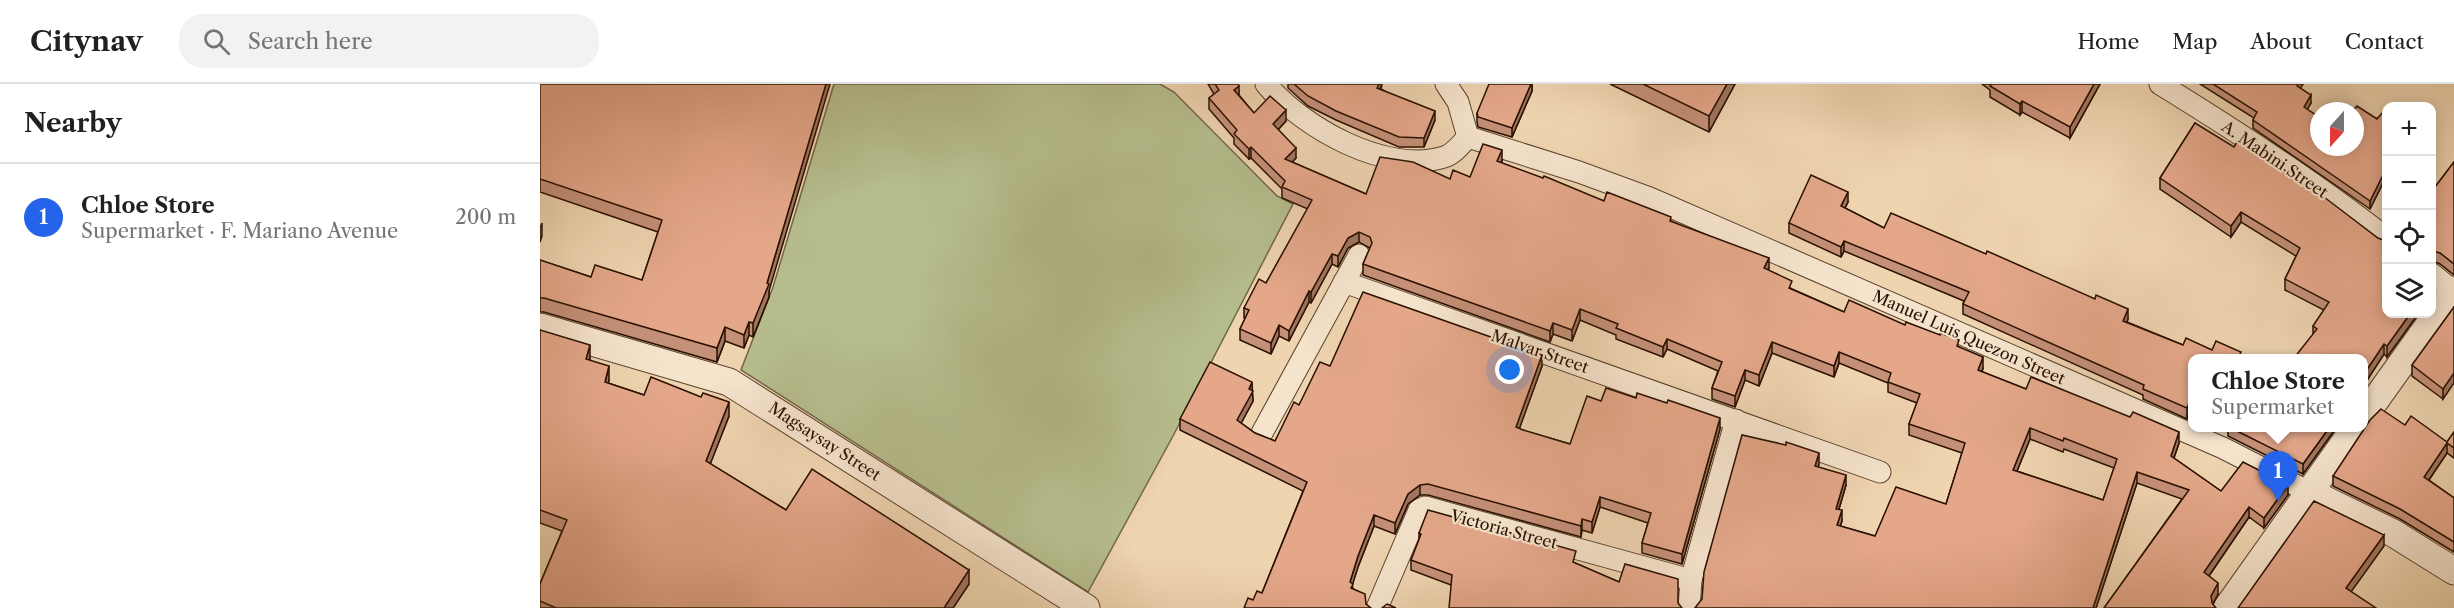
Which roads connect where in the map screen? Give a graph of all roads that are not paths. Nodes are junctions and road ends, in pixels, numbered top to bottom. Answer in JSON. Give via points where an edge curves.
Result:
{"nodes":[{"id":1,"x":1266,"y":84,"type":"edge"},
{"id":2,"x":1446,"y":84,"type":"edge"},
{"id":3,"x":2160,"y":84,"type":"edge"},
{"id":4,"x":1468,"y":137,"type":"junction"},
{"id":5,"x":2382,"y":235,"type":"edge"},
{"id":6,"x":1359,"y":255,"type":"dead end"},
{"id":7,"x":2436,"y":277,"type":"edge"},
{"id":8,"x":1344,"y":282,"type":"junction"},
{"id":9,"x":2454,"y":291,"type":"edge"},
{"id":10,"x":540,"y":327,"type":"edge"},
{"id":11,"x":2368,"y":410,"type":"edge"},
{"id":12,"x":1736,"y":420,"type":"junction"},
{"id":13,"x":2352,"y":432,"type":"edge"},
{"id":14,"x":1262,"y":433,"type":"edge"},
{"id":15,"x":1880,"y":472,"type":"dead end"},
{"id":16,"x":2309,"y":492,"type":"junction"},
{"id":17,"x":2454,"y":571,"type":"edge"},
{"id":18,"x":1691,"y":580,"type":"junction"},
{"id":19,"x":1086,"y":608,"type":"edge"},
{"id":20,"x":1377,"y":608,"type":"edge"},
{"id":21,"x":1689,"y":608,"type":"edge"},
{"id":22,"x":2227,"y":608,"type":"edge"}],
"edges":[{"from":1,"to":4,"type":"street","via":[[1300,118],[1357,149],[1418,162],[1446,157]]},
{"from":2,"to":4,"type":"street","via":[[1458,102]]},
{"from":3,"to":5,"type":"street","name":"A. Mabini Street"},
{"from":4,"to":16,"type":"street","name":"Manuel Luis Quezon Street","via":[[1650,198],[2223,448]]},
{"from":6,"to":8,"type":"street"},
{"from":7,"to":9,"type":"street"},
{"from":8,"to":12,"type":"street","name":"Malvar Street"},
{"from":8,"to":14,"type":"street"},
{"from":9,"to":11,"type":"street"},
{"from":10,"to":19,"type":"street","name":"Magsaysay Street","via":[[729,382]]},
{"from":12,"to":15,"type":"street","name":"Malvar Street"},
{"from":12,"to":18,"type":"street"},
{"from":13,"to":16,"type":"street"},
{"from":16,"to":17,"type":"street","name":"Manuel Luis Quezon Street","via":[[2393,533]]},
{"from":16,"to":22,"type":"street"},
{"from":18,"to":20,"type":"street","name":"Victoria Street","via":[[1425,507],[1419,510]]},
{"from":18,"to":21,"type":"street"}]}
